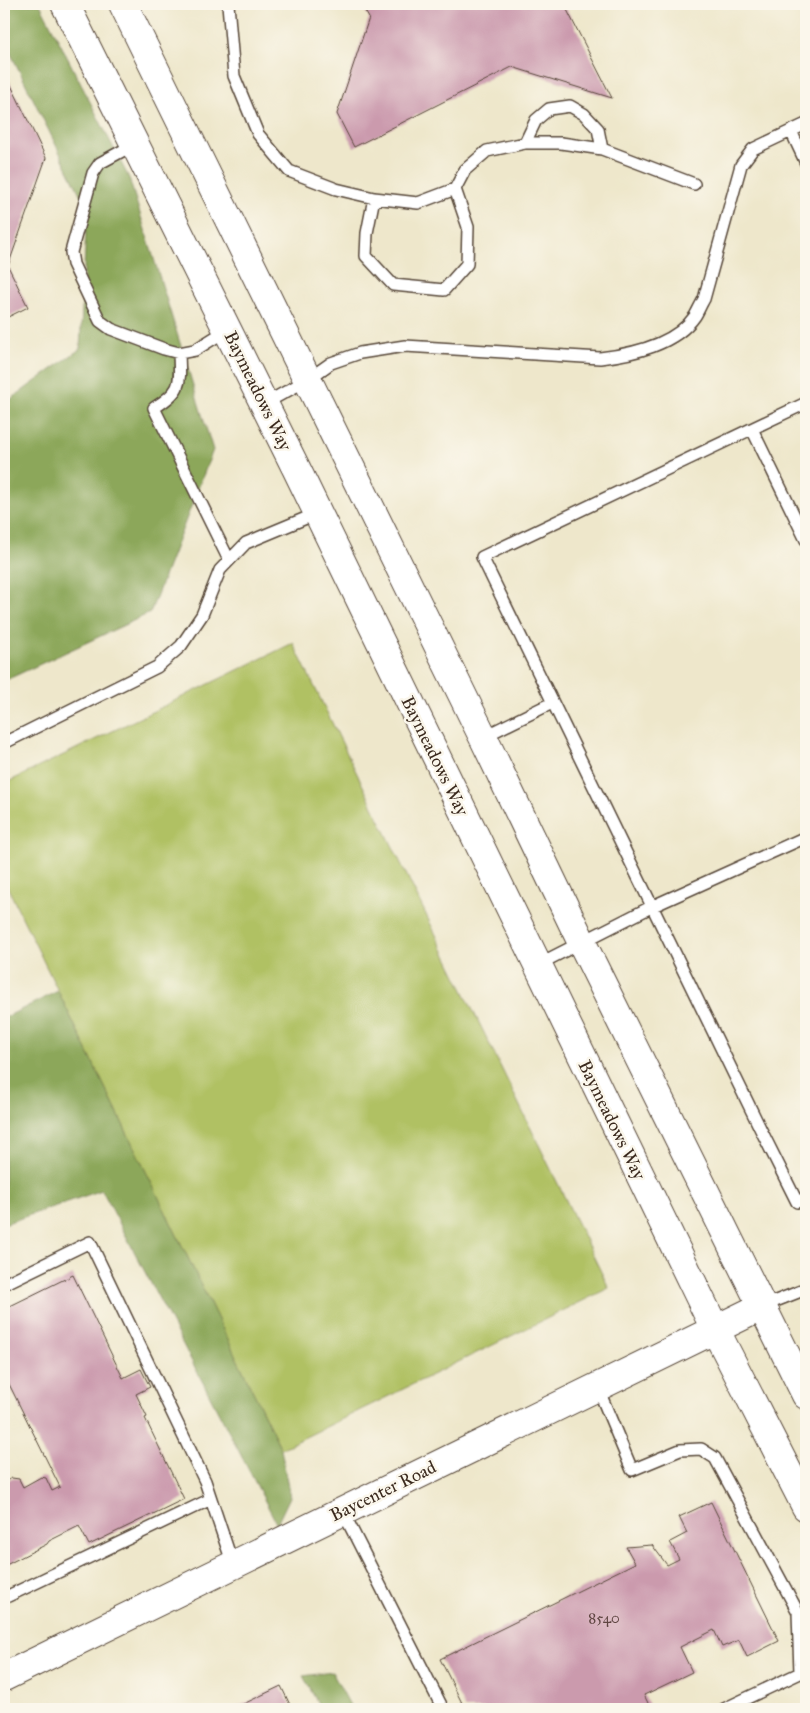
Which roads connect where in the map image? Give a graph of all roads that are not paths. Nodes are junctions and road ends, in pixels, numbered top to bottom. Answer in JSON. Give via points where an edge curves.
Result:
{"nodes":[{"id":1,"x":66,"y":4,"type":"edge"},
{"id":2,"x":123,"y":4,"type":"edge"},
{"id":3,"x":228,"y":4,"type":"edge"},
{"id":4,"x":806,"y":124,"type":"edge"},
{"id":5,"x":791,"y":131,"type":"junction"},
{"id":6,"x":524,"y":143,"type":"junction"},
{"id":7,"x":135,"y":144,"type":"junction"},
{"id":8,"x":602,"y":149,"type":"junction"},
{"id":9,"x":806,"y":163,"type":"edge"},
{"id":10,"x":694,"y":184,"type":"dead end"},
{"id":11,"x":455,"y":189,"type":"junction"},
{"id":12,"x":374,"y":198,"type":"junction"},
{"id":13,"x":228,"y":330,"type":"junction"},
{"id":14,"x":179,"y":353,"type":"junction"},
{"id":15,"x":308,"y":380,"type":"junction"},
{"id":16,"x":806,"y":403,"type":"edge"},
{"id":17,"x":264,"y":404,"type":"junction"},
{"id":18,"x":752,"y":429,"type":"junction"},
{"id":19,"x":318,"y":514,"type":"junction"},
{"id":20,"x":806,"y":540,"type":"edge"},
{"id":21,"x":229,"y":560,"type":"junction"},
{"id":22,"x":552,"y":702,"type":"junction"},
{"id":23,"x":483,"y":737,"type":"junction"},
{"id":24,"x":4,"y":743,"type":"edge"},
{"id":25,"x":806,"y":837,"type":"edge"},
{"id":26,"x":652,"y":907,"type":"junction"},
{"id":27,"x":582,"y":943,"type":"junction"},
{"id":28,"x":537,"y":965,"type":"junction"},
{"id":29,"x":806,"y":1198,"type":"edge"},
{"id":30,"x":4,"y":1284,"type":"edge"},
{"id":31,"x":806,"y":1289,"type":"edge"},
{"id":32,"x":763,"y":1306,"type":"junction"},
{"id":33,"x":715,"y":1329,"type":"junction"},
{"id":34,"x":597,"y":1386,"type":"junction"},
{"id":35,"x":806,"y":1395,"type":"edge"},
{"id":36,"x":212,"y":1499,"type":"junction"},
{"id":37,"x":806,"y":1507,"type":"edge"},
{"id":38,"x":342,"y":1510,"type":"junction"},
{"id":39,"x":233,"y":1565,"type":"junction"},
{"id":40,"x":4,"y":1598,"type":"edge"},
{"id":41,"x":802,"y":1610,"type":"edge"},
{"id":42,"x":4,"y":1677,"type":"edge"},
{"id":43,"x":443,"y":1709,"type":"edge"},
{"id":44,"x":724,"y":1709,"type":"edge"}],
"edges":[{"from":1,"to":7,"type":"street","name":"Baymeadows Way"},
{"from":2,"to":15,"type":"street"},
{"from":3,"to":12,"type":"lane","via":[[234,76],[258,134],[289,171],[336,189]]},
{"from":4,"to":5,"type":"lane"},
{"from":5,"to":9,"type":"lane"},
{"from":5,"to":15,"type":"lane","via":[[754,149],[741,164],[704,299],[695,317],[668,339],[627,354],[600,358],[394,347],[360,353],[331,363]]},
{"from":6,"to":8,"type":"lane","via":[[561,143]]},
{"from":6,"to":8,"type":"lane","via":[[536,120],[550,109],[570,106],[584,114],[598,129]]},
{"from":6,"to":11,"type":"lane","via":[[487,151],[465,170]]},
{"from":7,"to":13,"type":"street","name":"Baymeadows Way"},
{"from":7,"to":14,"type":"lane","via":[[100,163],[93,173],[72,252],[73,264],[100,321],[111,329]]},
{"from":8,"to":10,"type":"lane"},
{"from":11,"to":12,"type":"lane","via":[[418,203]]},
{"from":11,"to":12,"type":"lane","via":[[468,227],[467,264],[444,290],[393,284],[366,256]]},
{"from":13,"to":14,"type":"lane","via":[[195,350]]},
{"from":13,"to":17,"type":"street","name":"Baymeadows Way"},
{"from":14,"to":21,"type":"lane","via":[[180,382],[170,398],[154,408]]},
{"from":15,"to":17,"type":"lane"},
{"from":15,"to":23,"type":"street"},
{"from":16,"to":18,"type":"lane"},
{"from":17,"to":19,"type":"street","name":"Baymeadows Way"},
{"from":18,"to":20,"type":"lane"},
{"from":18,"to":22,"type":"lane","via":[[482,557]]},
{"from":19,"to":21,"type":"lane","via":[[246,543]]},
{"from":19,"to":28,"type":"street","name":"Baymeadows Way"},
{"from":21,"to":24,"type":"lane","via":[[220,570],[202,615],[181,646],[157,666]]},
{"from":22,"to":23,"type":"lane"},
{"from":22,"to":26,"type":"lane"},
{"from":23,"to":27,"type":"street"},
{"from":25,"to":26,"type":"lane"},
{"from":26,"to":27,"type":"lane"},
{"from":26,"to":29,"type":"lane","via":[[797,1202]]},
{"from":27,"to":28,"type":"lane"},
{"from":27,"to":32,"type":"street"},
{"from":28,"to":33,"type":"street","name":"Baymeadows Way"},
{"from":30,"to":36,"type":"lane","via":[[90,1242]]},
{"from":31,"to":32,"type":"lane"},
{"from":32,"to":33,"type":"street","name":"Baycenter Road"},
{"from":32,"to":35,"type":"street"},
{"from":33,"to":34,"type":"street","name":"Baycenter Road"},
{"from":33,"to":37,"type":"street","name":"Baymeadows Way"},
{"from":34,"to":38,"type":"street","name":"Baycenter Road"},
{"from":34,"to":41,"type":"lane","via":[[632,1470],[680,1450],[701,1449],[716,1458]]},
{"from":36,"to":39,"type":"lane"},
{"from":36,"to":40,"type":"lane"},
{"from":38,"to":39,"type":"street","name":"Baycenter Road"},
{"from":38,"to":43,"type":"lane"},
{"from":39,"to":42,"type":"street","name":"Baycenter Road"},
{"from":41,"to":44,"type":"lane","via":[[800,1673]]}]}
